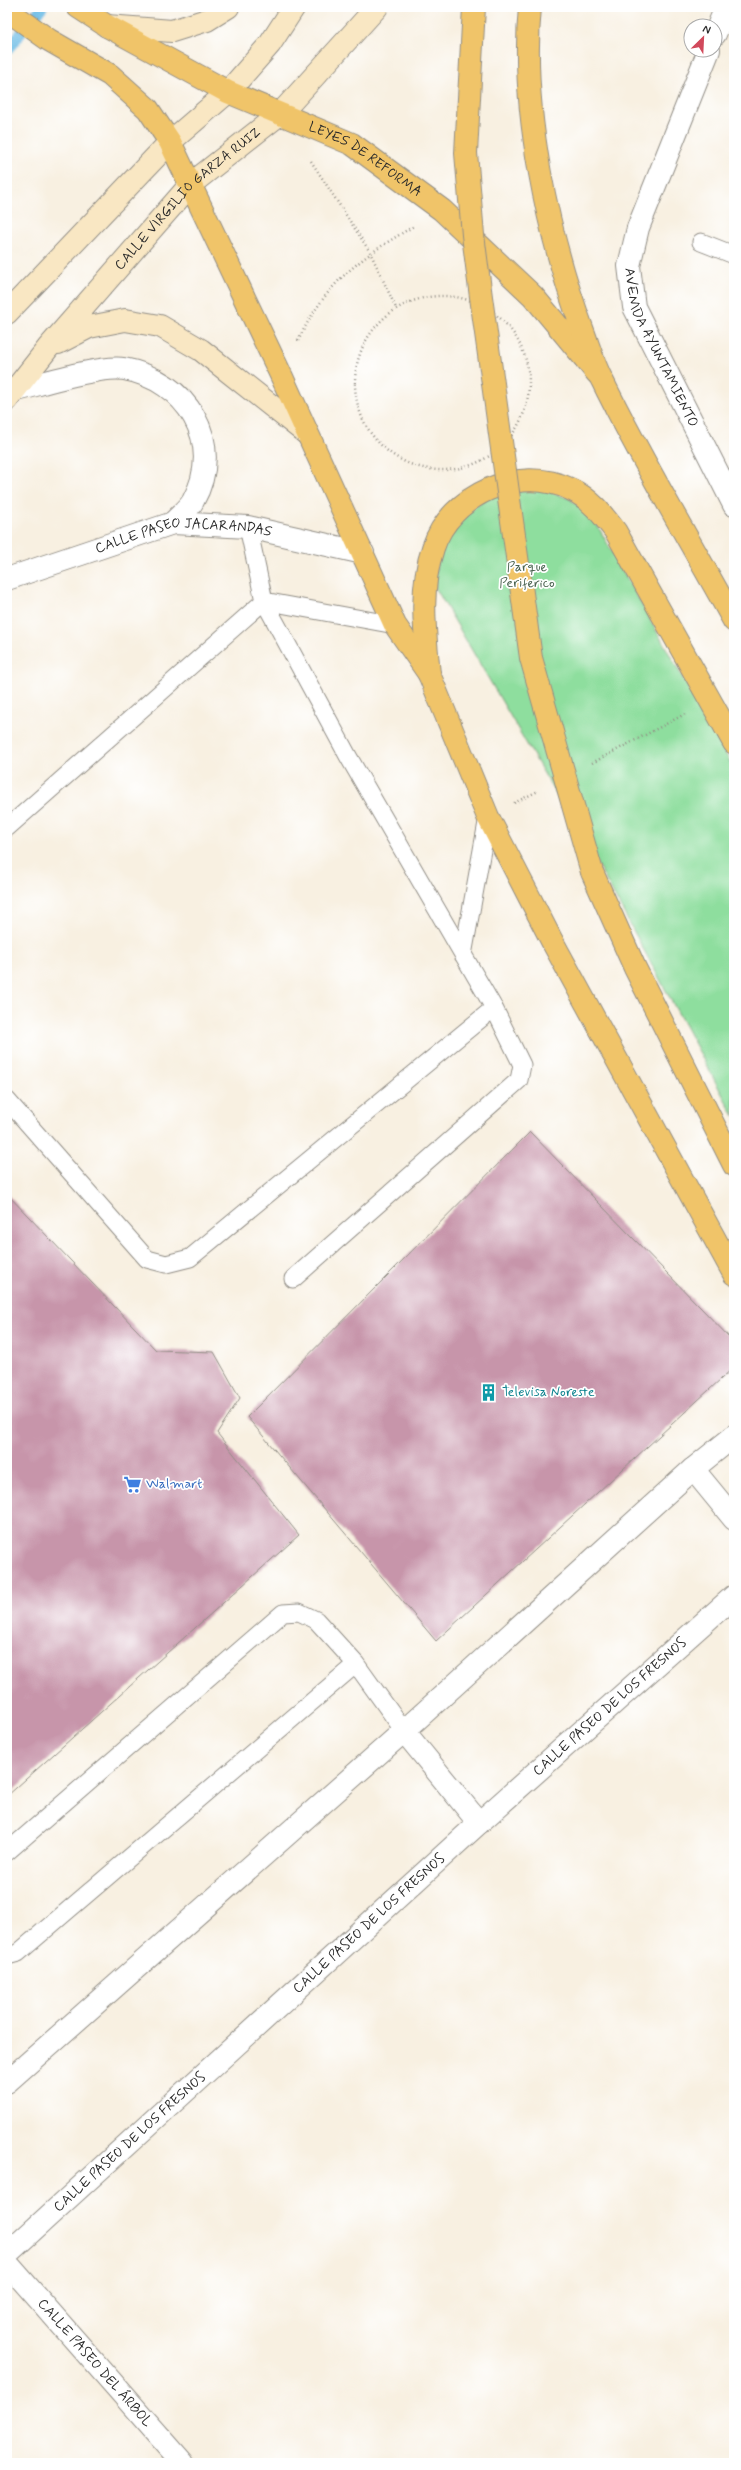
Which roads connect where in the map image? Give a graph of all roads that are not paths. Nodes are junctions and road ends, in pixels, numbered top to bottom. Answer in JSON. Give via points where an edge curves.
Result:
{"nodes":[{"id":1,"x":78,"y":7,"type":"edge"},
{"id":2,"x":228,"y":7,"type":"edge"},
{"id":3,"x":294,"y":7,"type":"edge"},
{"id":4,"x":377,"y":7,"type":"edge"},
{"id":5,"x":474,"y":7,"type":"edge"},
{"id":6,"x":530,"y":7,"type":"edge"},
{"id":7,"x":726,"y":7,"type":"edge"},
{"id":8,"x":7,"y":10,"type":"edge"},
{"id":9,"x":722,"y":18,"type":"edge"},
{"id":10,"x":107,"y":26,"type":"junction"},
{"id":11,"x":705,"y":58,"type":"edge"},
{"id":12,"x":228,"y":92,"type":"junction"},
{"id":13,"x":280,"y":113,"type":"junction"},
{"id":14,"x":170,"y":142,"type":"junction"},
{"id":15,"x":192,"y":184,"type":"junction"},
{"id":16,"x":701,"y":242,"type":"dead end"},
{"id":17,"x":734,"y":255,"type":"edge"},
{"id":18,"x":7,"y":313,"type":"edge"},
{"id":19,"x":48,"y":348,"type":"junction"},
{"id":20,"x":601,"y":379,"type":"junction"},
{"id":21,"x":12,"y":395,"type":"edge"},
{"id":22,"x":307,"y":434,"type":"junction"},
{"id":23,"x":734,"y":505,"type":"edge"},
{"id":24,"x":173,"y":523,"type":"junction"},
{"id":25,"x":248,"y":527,"type":"junction"},
{"id":26,"x":363,"y":553,"type":"junction"},
{"id":27,"x":7,"y":579,"type":"edge"},
{"id":28,"x":264,"y":601,"type":"junction"},
{"id":29,"x":734,"y":621,"type":"edge"},
{"id":30,"x":395,"y":626,"type":"junction"},
{"id":31,"x":429,"y":674,"type":"junction"},
{"id":32,"x":734,"y":743,"type":"edge"},
{"id":33,"x":488,"y":817,"type":"junction"},
{"id":34,"x":7,"y":828,"type":"edge"},
{"id":35,"x":463,"y":955,"type":"junction"},
{"id":36,"x":494,"y":1008,"type":"junction"},
{"id":37,"x":7,"y":1100,"type":"edge"},
{"id":38,"x":734,"y":1165,"type":"edge"},
{"id":39,"x":734,"y":1274,"type":"edge"},
{"id":40,"x":293,"y":1279,"type":"dead end"},
{"id":41,"x":734,"y":1436,"type":"edge"},
{"id":42,"x":693,"y":1469,"type":"junction"},
{"id":43,"x":734,"y":1519,"type":"edge"},
{"id":44,"x":734,"y":1596,"type":"edge"},
{"id":45,"x":356,"y":1664,"type":"junction"},
{"id":46,"x":404,"y":1731,"type":"junction"},
{"id":47,"x":480,"y":1823,"type":"junction"},
{"id":48,"x":7,"y":1852,"type":"edge"},
{"id":49,"x":7,"y":1956,"type":"edge"},
{"id":50,"x":7,"y":2082,"type":"edge"},
{"id":51,"x":7,"y":2254,"type":"edge"},
{"id":52,"x":7,"y":2263,"type":"edge"},
{"id":53,"x":180,"y":2462,"type":"edge"}],
"edges":[{"from":1,"to":10,"type":"main road","name":"LEYES DE REFORMA"},
{"from":2,"to":10,"type":"main road","via":[[207,20],[172,30]]},
{"from":3,"to":12,"type":"main road","via":[[270,44]]},
{"from":4,"to":13,"type":"main road","name":"CALLE VIRGILIO GARZA RUIZ"},
{"from":5,"to":38,"type":"main road","bridge":true,"via":[[466,153],[473,235],[531,658],[592,872],[635,968]]},
{"from":6,"to":20,"type":"main road","via":[[531,111],[550,222],[568,290]]},
{"from":7,"to":9,"type":"street"},
{"from":8,"to":14,"type":"main road","via":[[49,40],[110,75],[148,110]]},
{"from":10,"to":12,"type":"main road","name":"LEYES DE REFORMA"},
{"from":11,"to":23,"type":"street","name":"AVENIDA AYUNTAMIENTO","via":[[638,228],[629,266],[634,307]]},
{"from":12,"to":13,"type":"main road","name":"LEYES DE REFORMA"},
{"from":12,"to":14,"type":"main road"},
{"from":13,"to":15,"type":"main road","name":"CALLE VIRGILIO GARZA RUIZ"},
{"from":13,"to":20,"type":"main road","name":"LEYES DE REFORMA","via":[[352,144],[442,210],[533,296]]},
{"from":14,"to":15,"type":"main road"},
{"from":14,"to":18,"type":"main road"},
{"from":15,"to":19,"type":"main road","name":"CALLE VIRGILIO GARZA RUIZ"},
{"from":15,"to":22,"type":"main road"},
{"from":16,"to":17,"type":"lane"},
{"from":19,"to":21,"type":"main road","name":"CALLE VIRGILIO GARZA RUIZ"},
{"from":19,"to":22,"type":"main road","via":[[89,327],[126,320],[160,326],[201,350]]},
{"from":20,"to":29,"type":"main road"},
{"from":21,"to":24,"type":"street","via":[[92,372],[122,369],[152,376],[178,394],[196,419],[205,448],[203,479],[193,502]]},
{"from":22,"to":26,"type":"main road"},
{"from":24,"to":25,"type":"street","name":"CALLE PASEO JACARANDAS"},
{"from":24,"to":27,"type":"street","name":"CALLE PASEO JACARANDAS"},
{"from":25,"to":26,"type":"street","name":"CALLE PASEO JACARANDAS"},
{"from":25,"to":28,"type":"lane"},
{"from":26,"to":30,"type":"main road"},
{"from":28,"to":30,"type":"lane"},
{"from":28,"to":34,"type":"lane"},
{"from":28,"to":35,"type":"lane","via":[[348,756]]},
{"from":30,"to":31,"type":"main road"},
{"from":31,"to":32,"type":"main road","via":[[423,613],[427,580],[433,547],[449,518],[473,496],[504,483],[537,480],[569,488],[597,507],[616,532]]},
{"from":31,"to":33,"type":"main road"},
{"from":33,"to":35,"type":"lane"},
{"from":33,"to":39,"type":"main road","via":[[556,948]]},
{"from":35,"to":36,"type":"lane"},
{"from":36,"to":37,"type":"lane","via":[[190,1258],[166,1264],[147,1259]]},
{"from":36,"to":40,"type":"lane","via":[[522,1065],[519,1080]]},
{"from":41,"to":42,"type":"street"},
{"from":42,"to":43,"type":"street"},
{"from":42,"to":46,"type":"street"},
{"from":44,"to":47,"type":"street","name":"CALLE PASEO DE LOS FRESNOS"},
{"from":45,"to":46,"type":"lane"},
{"from":45,"to":48,"type":"lane","via":[[316,1620],[299,1612],[283,1613]]},
{"from":45,"to":49,"type":"lane","via":[[18,1953]]},
{"from":46,"to":47,"type":"street"},
{"from":46,"to":50,"type":"street"},
{"from":47,"to":51,"type":"street","name":"CALLE PASEO DE LOS FRESNOS"},
{"from":52,"to":53,"type":"street","name":"CALLE PASEO DEL ÁRBOL"}]}
